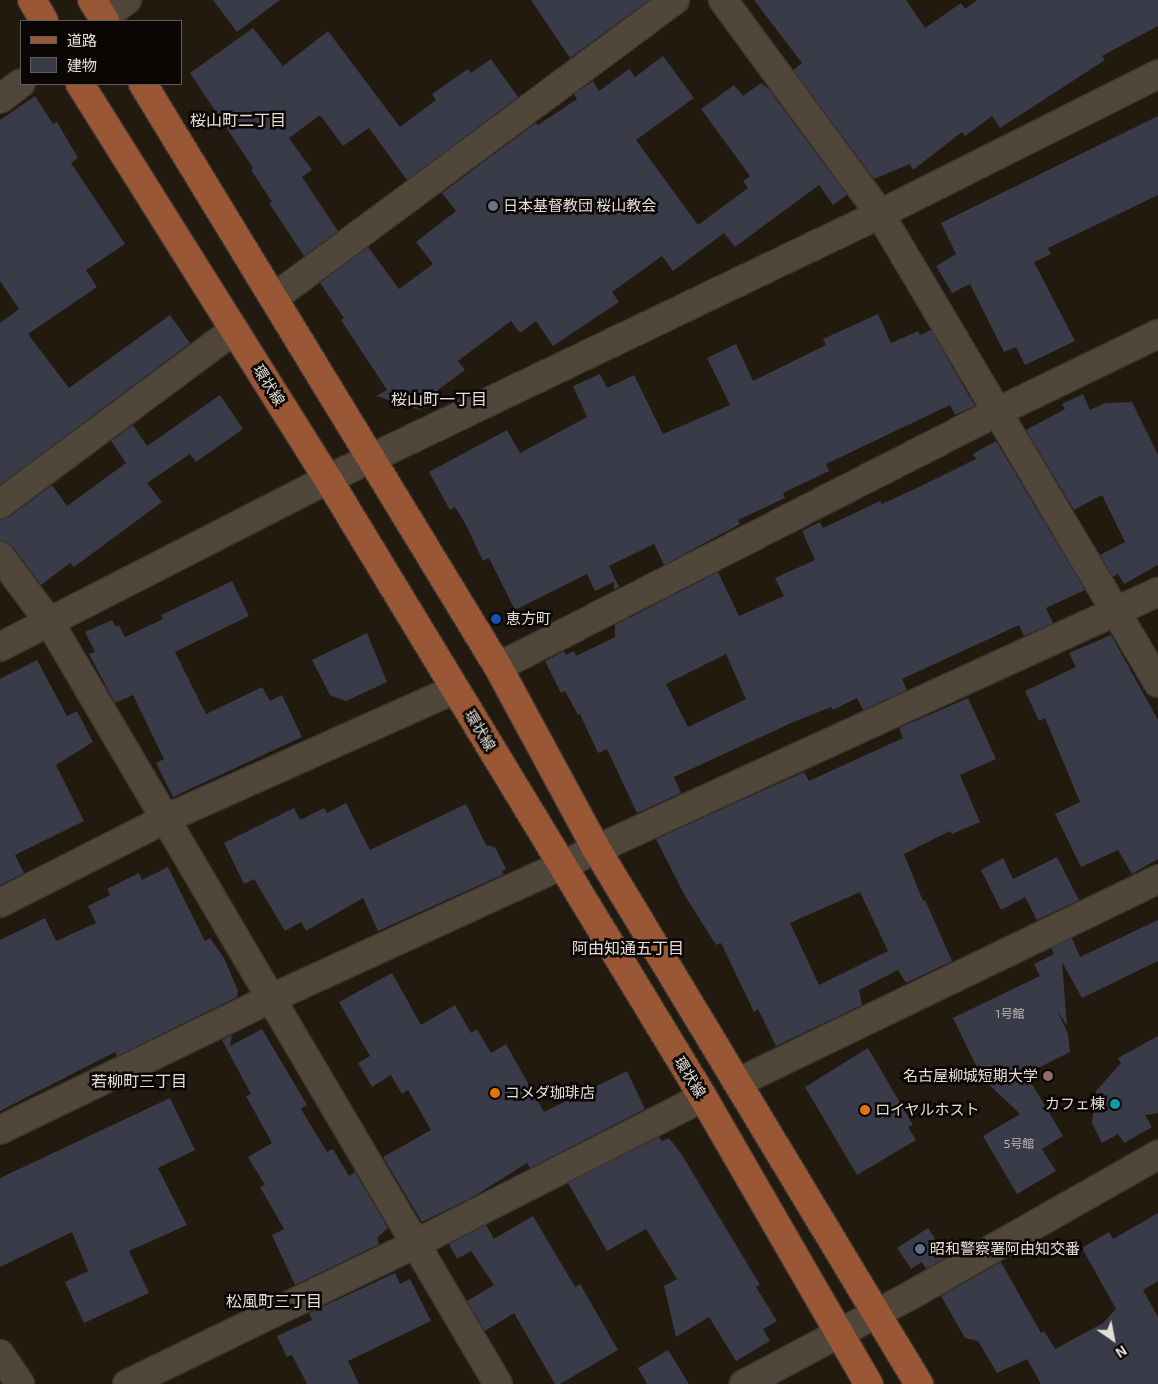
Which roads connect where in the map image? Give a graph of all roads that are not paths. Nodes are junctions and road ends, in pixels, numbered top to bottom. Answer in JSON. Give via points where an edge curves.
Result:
{"nodes":[{"id":1,"x":32,"y":0,"type":"edge"},
{"id":2,"x":127,"y":0,"type":"edge"},
{"id":3,"x":675,"y":0,"type":"edge"},
{"id":4,"x":723,"y":0,"type":"edge"},
{"id":5,"x":100,"y":13,"type":"edge"},
{"id":6,"x":43,"y":20,"type":"edge"},
{"id":7,"x":1158,"y":74,"type":"edge"},
{"id":8,"x":20,"y":84,"type":"edge"},
{"id":9,"x":81,"y":85,"type":"edge"},
{"id":10,"x":145,"y":85,"type":"edge"},
{"id":11,"x":0,"y":99,"type":"edge"},
{"id":12,"x":880,"y":214,"type":"junction"},
{"id":13,"x":275,"y":297,"type":"junction"},
{"id":14,"x":234,"y":330,"type":"junction"},
{"id":15,"x":1158,"y":334,"type":"edge"},
{"id":16,"x":996,"y":413,"type":"junction"},
{"id":17,"x":371,"y":460,"type":"junction"},
{"id":18,"x":328,"y":479,"type":"junction"},
{"id":19,"x":0,"y":504,"type":"edge"},
{"id":20,"x":0,"y":556,"type":"edge"},
{"id":21,"x":1158,"y":592,"type":"edge"},
{"id":22,"x":1114,"y":612,"type":"junction"},
{"id":23,"x":50,"y":623,"type":"junction"},
{"id":24,"x":0,"y":647,"type":"edge"},
{"id":25,"x":498,"y":667,"type":"junction"},
{"id":26,"x":1158,"y":683,"type":"edge"},
{"id":27,"x":456,"y":689,"type":"junction"},
{"id":28,"x":165,"y":820,"type":"junction"},
{"id":29,"x":597,"y":850,"type":"junction"},
{"id":30,"x":561,"y":867,"type":"junction"},
{"id":31,"x":1158,"y":879,"type":"edge"},
{"id":32,"x":0,"y":903,"type":"edge"},
{"id":33,"x":272,"y":998,"type":"junction"},
{"id":34,"x":739,"y":1082,"type":"junction"},
{"id":35,"x":703,"y":1097,"type":"junction"},
{"id":36,"x":0,"y":1130,"type":"edge"},
{"id":37,"x":1158,"y":1155,"type":"edge"},
{"id":38,"x":415,"y":1244,"type":"junction"},
{"id":39,"x":875,"y":1312,"type":"junction"},
{"id":40,"x":838,"y":1333,"type":"junction"},
{"id":41,"x":0,"y":1354,"type":"edge"},
{"id":42,"x":20,"y":1384,"type":"edge"},
{"id":43,"x":127,"y":1384,"type":"edge"},
{"id":44,"x":498,"y":1384,"type":"edge"},
{"id":45,"x":744,"y":1384,"type":"edge"},
{"id":46,"x":869,"y":1384,"type":"edge"},
{"id":47,"x":919,"y":1384,"type":"edge"}],
"edges":[{"from":1,"to":6,"type":"main road"},
{"from":2,"to":5,"type":"street"},
{"from":3,"to":13,"type":"street"},
{"from":4,"to":12,"type":"street"},
{"from":7,"to":12,"type":"street"},
{"from":8,"to":11,"type":"street"},
{"from":9,"to":14,"type":"main road","name":"環状線"},
{"from":10,"to":13,"type":"main road"},
{"from":12,"to":16,"type":"street"},
{"from":12,"to":17,"type":"street"},
{"from":13,"to":17,"type":"main road"},
{"from":14,"to":18,"type":"main road","name":"環状線"},
{"from":14,"to":19,"type":"street"},
{"from":15,"to":16,"type":"street"},
{"from":16,"to":22,"type":"street"},
{"from":16,"to":25,"type":"street"},
{"from":17,"to":18,"type":"street"},
{"from":17,"to":25,"type":"main road"},
{"from":18,"to":23,"type":"street"},
{"from":18,"to":27,"type":"main road","name":"環状線"},
{"from":20,"to":23,"type":"street"},
{"from":21,"to":22,"type":"street"},
{"from":22,"to":26,"type":"street"},
{"from":22,"to":29,"type":"street"},
{"from":23,"to":24,"type":"street"},
{"from":23,"to":28,"type":"street"},
{"from":25,"to":29,"type":"main road"},
{"from":27,"to":28,"type":"street"},
{"from":27,"to":30,"type":"main road","name":"環状線"},
{"from":28,"to":32,"type":"street"},
{"from":28,"to":33,"type":"street"},
{"from":29,"to":30,"type":"street"},
{"from":29,"to":34,"type":"main road"},
{"from":30,"to":33,"type":"street"},
{"from":30,"to":35,"type":"main road","name":"環状線"},
{"from":31,"to":34,"type":"street"},
{"from":33,"to":36,"type":"street"},
{"from":33,"to":38,"type":"street"},
{"from":34,"to":39,"type":"main road"},
{"from":35,"to":38,"type":"street"},
{"from":35,"to":40,"type":"main road","name":"環状線"},
{"from":37,"to":39,"type":"street"},
{"from":38,"to":43,"type":"street"},
{"from":38,"to":44,"type":"street"},
{"from":39,"to":40,"type":"street"},
{"from":39,"to":47,"type":"main road"},
{"from":40,"to":45,"type":"street"},
{"from":40,"to":46,"type":"main road","name":"環状線"},
{"from":41,"to":42,"type":"street"}]}
